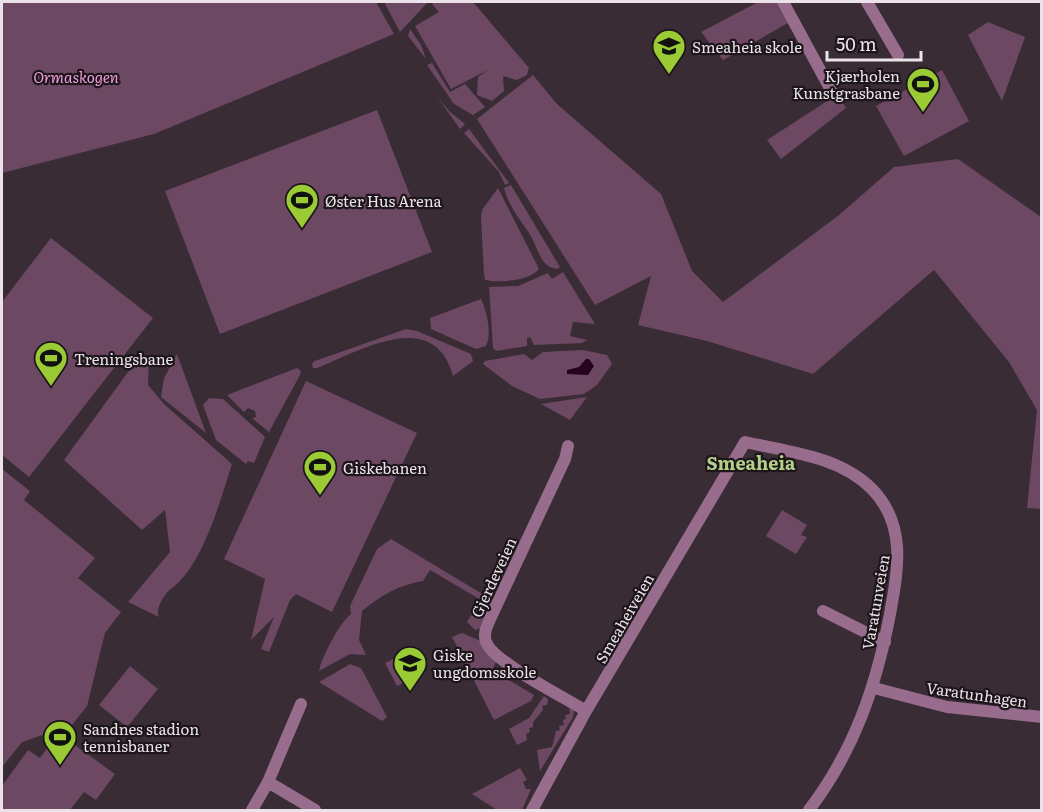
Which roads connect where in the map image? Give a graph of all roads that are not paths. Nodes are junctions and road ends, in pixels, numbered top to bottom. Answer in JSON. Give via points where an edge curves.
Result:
{"nodes":[{"id":1,"x":783,"y":2,"type":"edge"},
{"id":2,"x":867,"y":2,"type":"edge"},
{"id":3,"x":898,"y":55,"type":"dead end"},
{"id":4,"x":832,"y":92,"type":"dead end"},
{"id":5,"x":746,"y":442,"type":"joint"},
{"id":6,"x":568,"y":446,"type":"dead end"},
{"id":7,"x":823,"y":611,"type":"dead end"},
{"id":8,"x":885,"y":642,"type":"junction"},
{"id":9,"x":874,"y":688,"type":"junction"},
{"id":10,"x":301,"y":704,"type":"dead end"},
{"id":11,"x":586,"y":711,"type":"junction"},
{"id":12,"x":1041,"y":717,"type":"edge"},
{"id":13,"x":268,"y":782,"type":"junction"},
{"id":14,"x":252,"y":810,"type":"edge"},
{"id":15,"x":315,"y":810,"type":"edge"},
{"id":16,"x":532,"y":810,"type":"edge"},
{"id":17,"x":809,"y":810,"type":"edge"}],
"edges":[{"from":1,"to":4,"type":"street"},
{"from":2,"to":3,"type":"street"},
{"from":5,"to":8,"type":"street","name":"Varatunveien","via":[[818,457],[857,477],[884,503],[896,529],[899,551]]},
{"from":5,"to":11,"type":"street","name":"Smeaheiveien"},
{"from":6,"to":11,"type":"street","name":"Gjerdeveien","via":[[490,617],[485,637],[498,657]]},
{"from":7,"to":8,"type":"street"},
{"from":8,"to":9,"type":"street","name":"Varatunveien"},
{"from":9,"to":12,"type":"street","name":"Varatunhagen","via":[[947,707]]},
{"from":9,"to":17,"type":"street","name":"Varatunveien","via":[[849,745]]},
{"from":10,"to":13,"type":"street"},
{"from":11,"to":16,"type":"street","name":"Smeaheiveien"},
{"from":13,"to":14,"type":"street"},
{"from":13,"to":15,"type":"street"}]}
